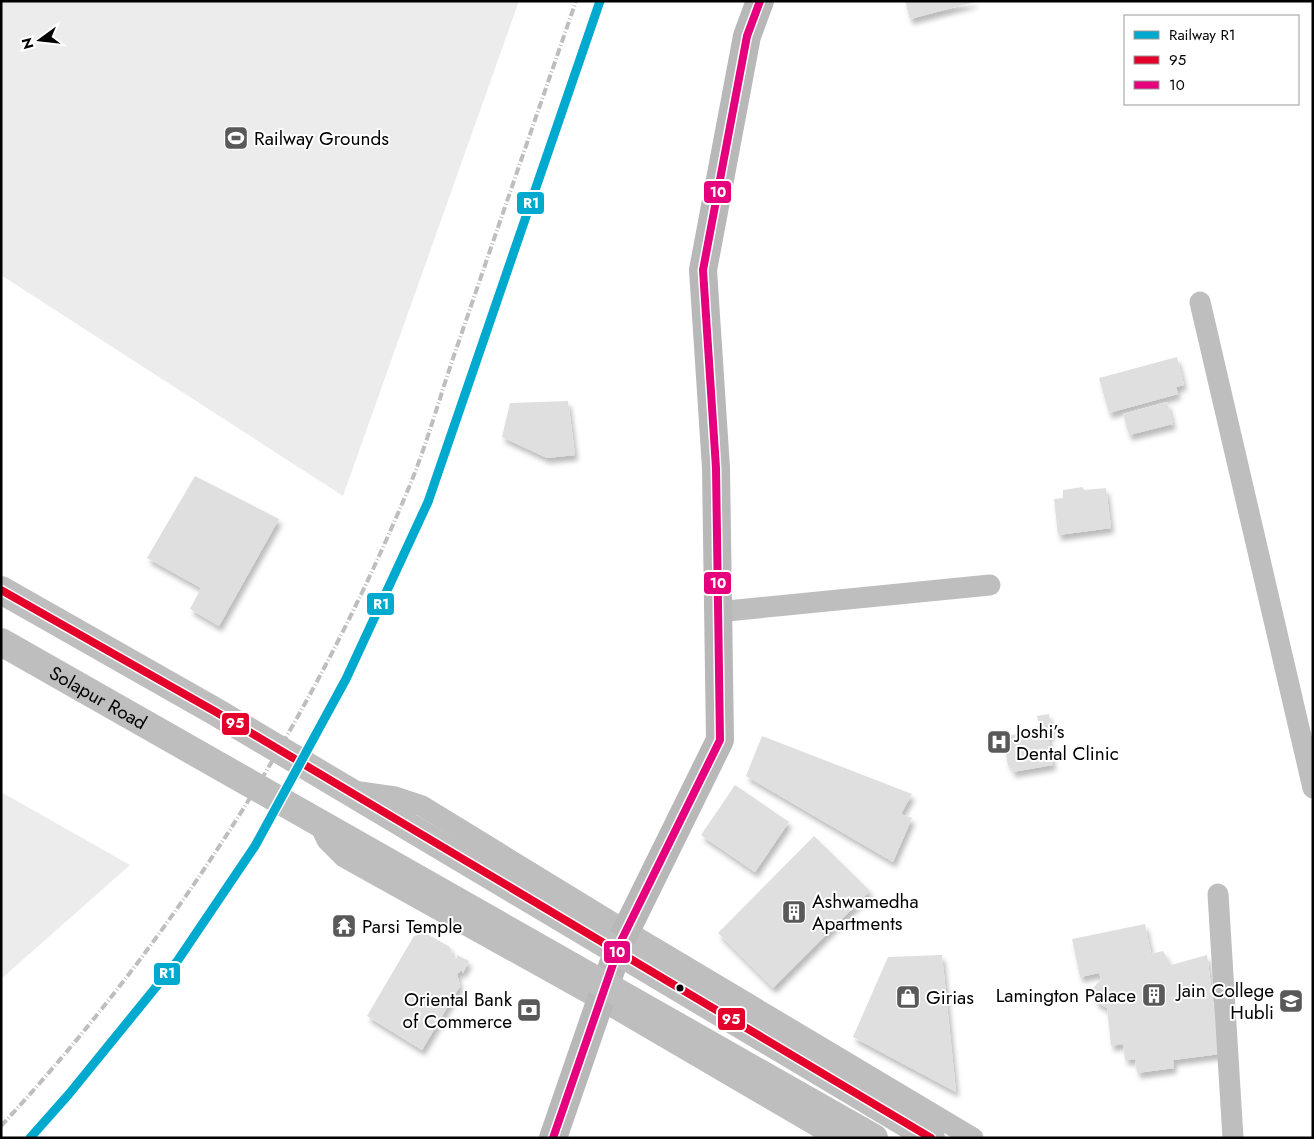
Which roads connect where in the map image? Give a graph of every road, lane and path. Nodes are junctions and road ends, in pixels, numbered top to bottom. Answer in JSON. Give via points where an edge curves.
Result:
{"nodes":[{"id":1,"x":760,"y":1,"type":"edge"},
{"id":2,"x":1200,"y":302,"type":"dead end"},
{"id":3,"x":990,"y":585,"type":"dead end"},
{"id":4,"x":1,"y":590,"type":"edge"},
{"id":5,"x":717,"y":612,"type":"junction"},
{"id":6,"x":1,"y":642,"type":"edge"},
{"id":7,"x":1313,"y":788,"type":"edge"},
{"id":8,"x":348,"y":790,"type":"junction"},
{"id":9,"x":319,"y":823,"type":"junction"},
{"id":10,"x":1218,"y":894,"type":"dead end"},
{"id":11,"x":626,"y":931,"type":"junction"},
{"id":12,"x":601,"y":1000,"type":"junction"},
{"id":13,"x":553,"y":1138,"type":"edge"},
{"id":14,"x":837,"y":1138,"type":"edge"},
{"id":15,"x":874,"y":1138,"type":"edge"},
{"id":16,"x":931,"y":1138,"type":"edge"},
{"id":17,"x":973,"y":1138,"type":"edge"},
{"id":18,"x":1233,"y":1138,"type":"edge"}],
"edges":[{"from":1,"to":5,"type":"street","via":[[747,36],[703,270],[716,468]]},
{"from":2,"to":7,"type":"street"},
{"from":3,"to":5,"type":"street"},
{"from":4,"to":8,"type":"main road"},
{"from":5,"to":11,"type":"street","via":[[720,740]]},
{"from":6,"to":9,"type":"main road","name":"Solapur Road"},
{"from":8,"to":11,"type":"street","via":[[394,797],[422,806]]},
{"from":8,"to":16,"type":"main road"},
{"from":9,"to":12,"type":"street","via":[[327,840],[344,857]]},
{"from":9,"to":15,"type":"main road","name":"Solapur Road"},
{"from":10,"to":18,"type":"street"},
{"from":11,"to":12,"type":"street"},
{"from":11,"to":17,"type":"street"},
{"from":12,"to":13,"type":"street"},
{"from":12,"to":14,"type":"street"}]}
